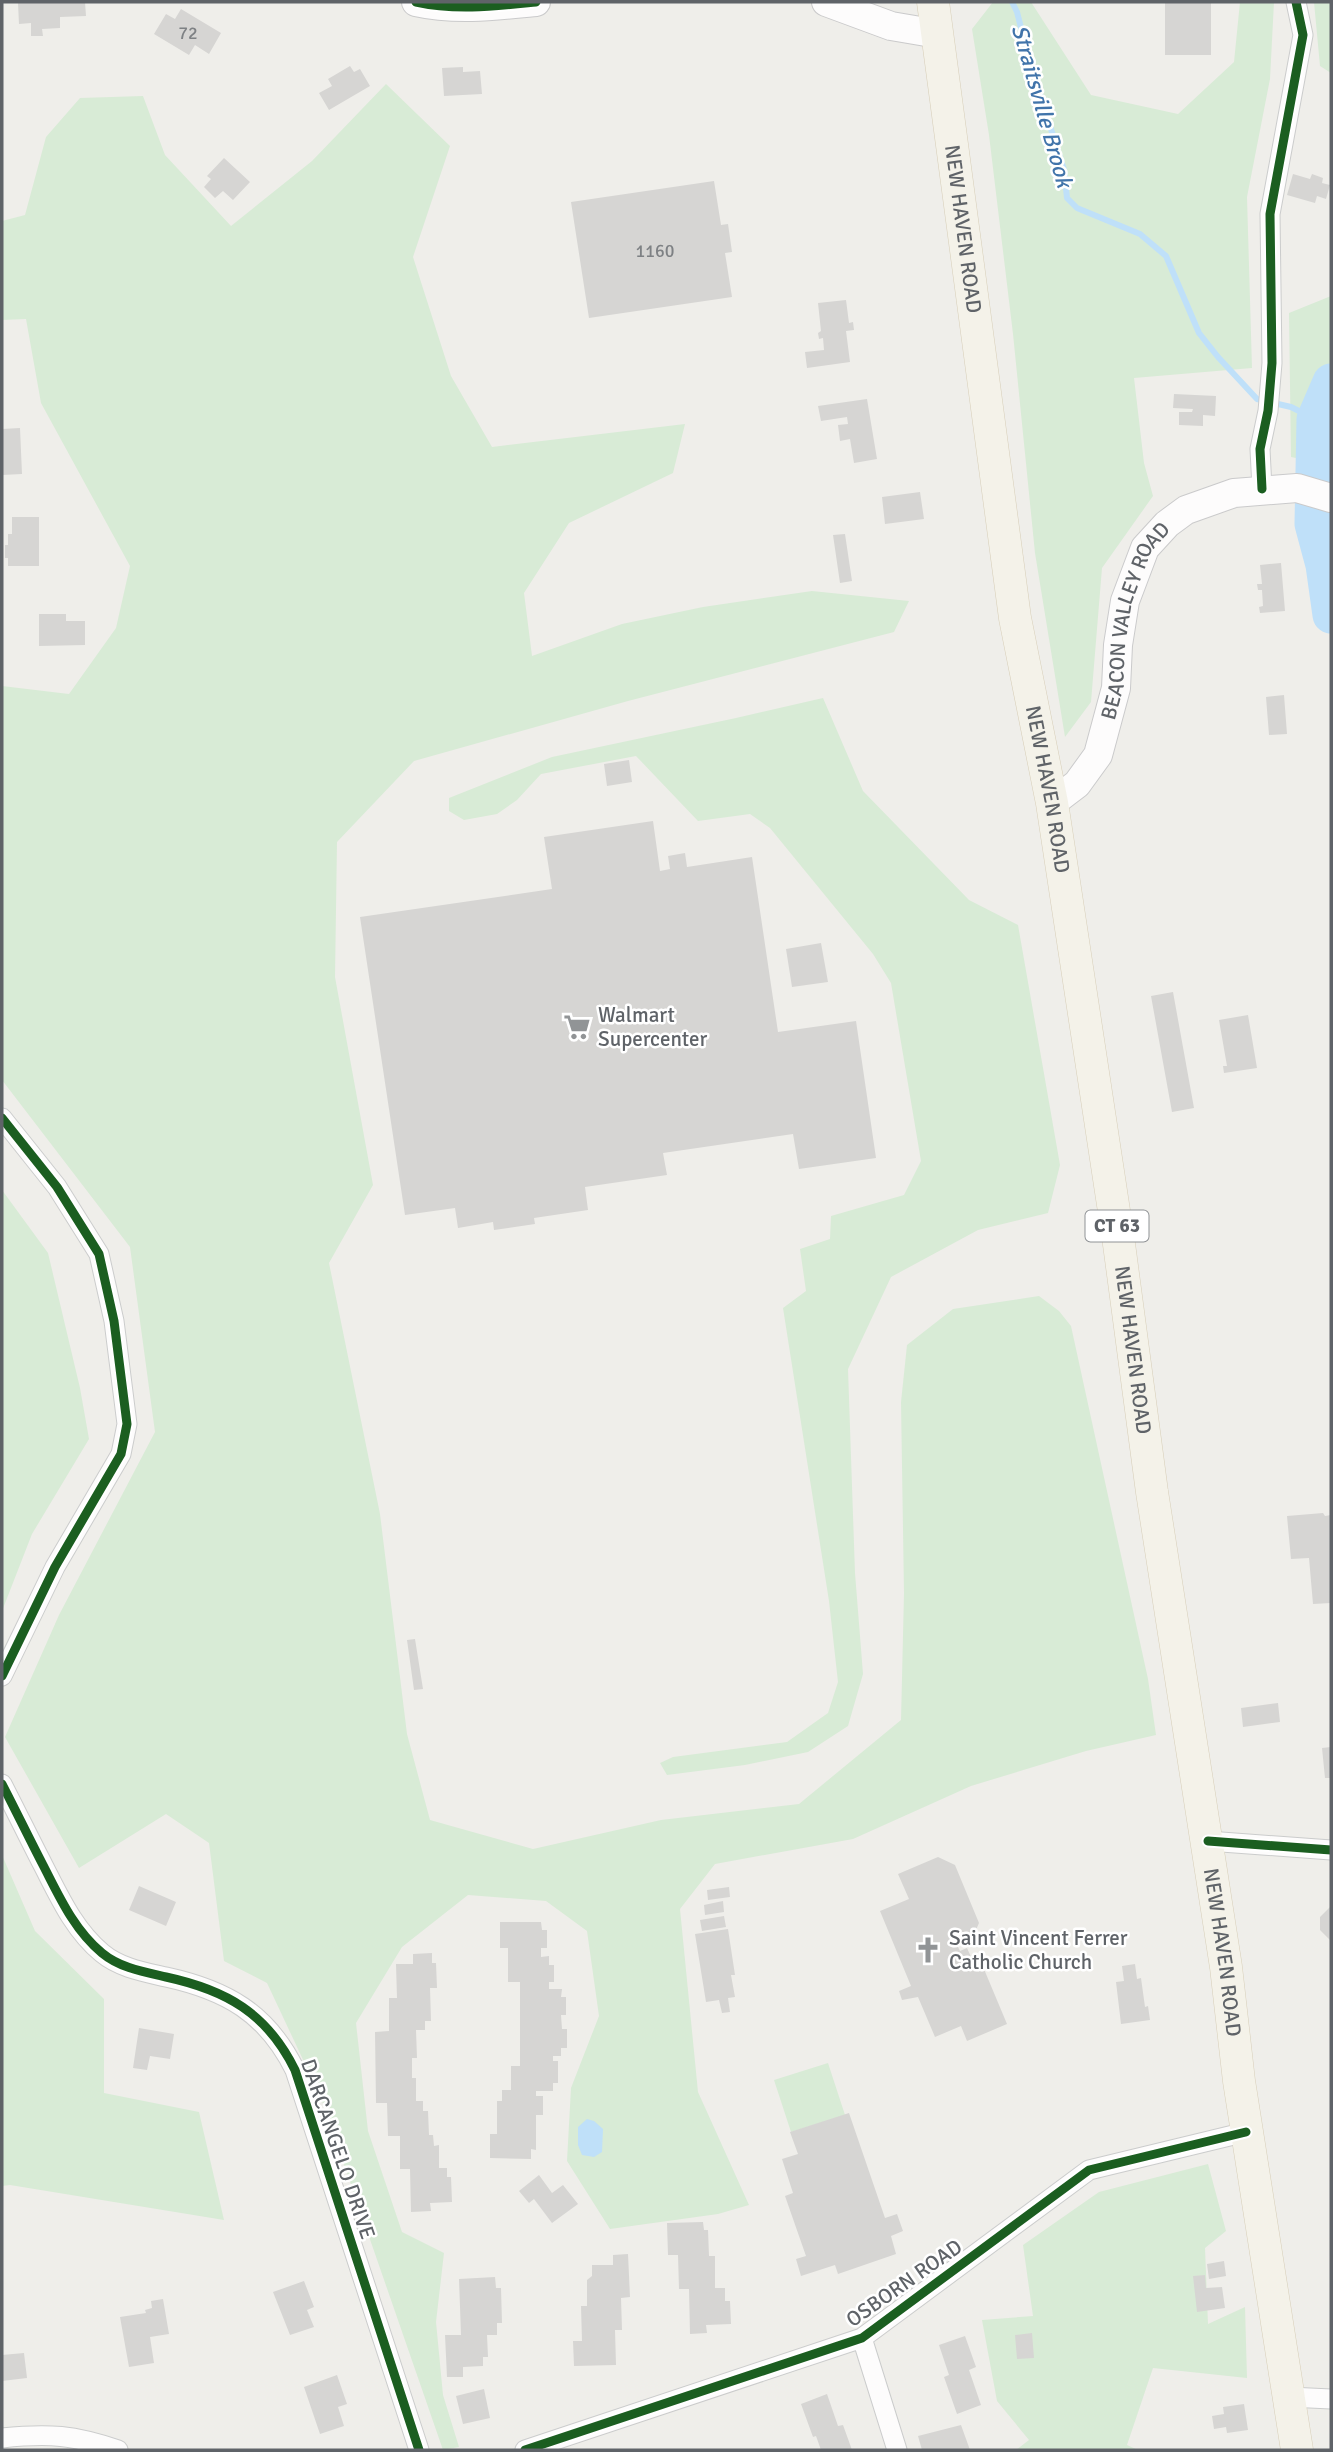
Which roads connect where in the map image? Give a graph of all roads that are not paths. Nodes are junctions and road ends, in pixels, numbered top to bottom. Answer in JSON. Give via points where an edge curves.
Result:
{"nodes":[{"id":1,"x":416,"y":2,"type":"edge"},
{"id":2,"x":536,"y":2,"type":"edge"},
{"id":3,"x":826,"y":2,"type":"edge"},
{"id":4,"x":933,"y":2,"type":"edge"},
{"id":5,"x":1296,"y":2,"type":"edge"},
{"id":6,"x":938,"y":34,"type":"junction"},
{"id":7,"x":1262,"y":489,"type":"junction"},
{"id":8,"x":1331,"y":498,"type":"edge"},
{"id":9,"x":1052,"y":803,"type":"junction"},
{"id":10,"x":2,"y":1118,"type":"edge"},
{"id":11,"x":2,"y":1676,"type":"edge"},
{"id":12,"x":2,"y":1784,"type":"edge"},
{"id":13,"x":1208,"y":1841,"type":"junction"},
{"id":14,"x":1331,"y":1850,"type":"edge"},
{"id":15,"x":1246,"y":2132,"type":"junction"},
{"id":16,"x":862,"y":2339,"type":"junction"},
{"id":17,"x":1289,"y":2397,"type":"junction"},
{"id":18,"x":1331,"y":2399,"type":"edge"},
{"id":19,"x":2,"y":2438,"type":"edge"},
{"id":20,"x":118,"y":2450,"type":"edge"},
{"id":21,"x":419,"y":2450,"type":"edge"},
{"id":22,"x":525,"y":2450,"type":"edge"},
{"id":23,"x":897,"y":2450,"type":"edge"},
{"id":24,"x":1297,"y":2450,"type":"edge"}],
"edges":[{"from":1,"to":2,"type":"street","via":[[485,8]]},
{"from":3,"to":6,"type":"street","via":[[891,26]]},
{"from":4,"to":6,"type":"main road","name":"NEW HAVEN ROAD","number":"CT 63"},
{"from":5,"to":7,"type":"street","via":[[1303,35],[1270,214],[1272,363],[1260,449]]},
{"from":6,"to":9,"type":"main road","name":"NEW HAVEN ROAD","number":"CT 63","via":[[1015,618]]},
{"from":7,"to":8,"type":"street","name":"BEACON VALLEY ROAD","via":[[1297,488]]},
{"from":7,"to":9,"type":"street","name":"BEACON VALLEY ROAD","via":[[1234,493],[1186,510],[1145,548],[1125,601],[1116,688],[1098,755],[1077,784]]},
{"from":9,"to":13,"type":"main road","name":"NEW HAVEN ROAD","number":"CT 63","via":[[1152,1492]]},
{"from":10,"to":11,"type":"street","via":[[57,1187],[99,1254],[114,1321],[127,1424],[121,1454],[55,1567]]},
{"from":12,"to":21,"type":"street","name":"DARCANGELO DRIVE","via":[[69,1915],[89,1941],[117,1963],[190,1982],[235,2001],[269,2029],[285,2050]]},
{"from":13,"to":14,"type":"street"},
{"from":13,"to":15,"type":"main road","name":"NEW HAVEN ROAD","number":"CT 63"},
{"from":15,"to":16,"type":"street","name":"OSBORN ROAD","via":[[1089,2170]]},
{"from":15,"to":17,"type":"main road","name":"NEW HAVEN ROAD","number":"CT 63"},
{"from":16,"to":22,"type":"street","name":"OSBORN ROAD"},
{"from":16,"to":23,"type":"street"},
{"from":17,"to":18,"type":"street"},
{"from":17,"to":24,"type":"main road","name":"NEW HAVEN ROAD","number":"CT 63"},
{"from":19,"to":20,"type":"street","via":[[38,2434],[82,2438]]}]}
